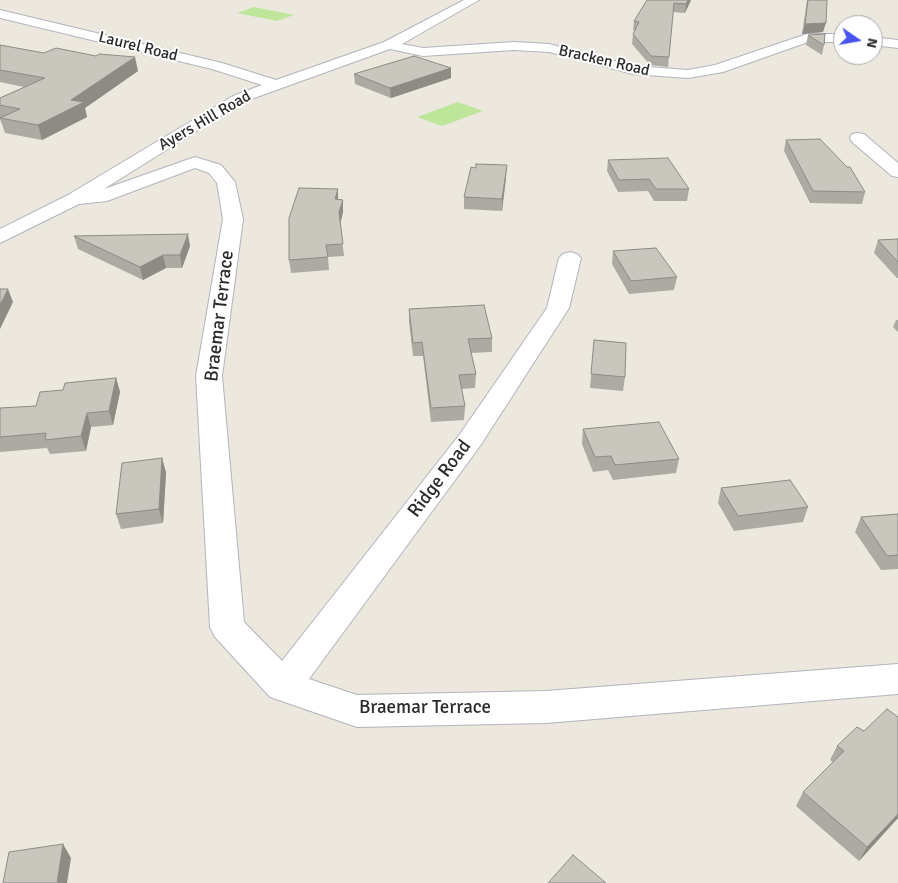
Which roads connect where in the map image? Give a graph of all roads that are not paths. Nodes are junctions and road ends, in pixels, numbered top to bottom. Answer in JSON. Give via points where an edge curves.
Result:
{"nodes":[{"id":1,"x":473,"y":0,"type":"edge"},
{"id":2,"x":0,"y":14,"type":"edge"},
{"id":3,"x":833,"y":38,"type":"edge"},
{"id":4,"x":883,"y":42,"type":"edge"},
{"id":5,"x":898,"y":44,"type":"edge"},
{"id":6,"x":390,"y":45,"type":"junction"},
{"id":7,"x":276,"y":85,"type":"junction"},
{"id":8,"x":204,"y":120,"type":"junction"},
{"id":9,"x":858,"y":138,"type":"dead end"},
{"id":10,"x":195,"y":162,"type":"junction"},
{"id":11,"x":898,"y":172,"type":"edge"},
{"id":12,"x":75,"y":199,"type":"junction"},
{"id":13,"x":0,"y":237,"type":"edge"},
{"id":14,"x":570,"y":258,"type":"dead end"},
{"id":15,"x":898,"y":679,"type":"edge"},
{"id":16,"x":283,"y":686,"type":"junction"}],
"edges":[{"from":1,"to":6,"type":"street","name":"Ayers Hill Road"},
{"from":2,"to":7,"type":"street","name":"Laurel Road","via":[[217,66]]},
{"from":3,"to":6,"type":"street","name":"Bracken Road","via":[[807,38],[718,69],[688,74],[652,74],[548,48],[514,46],[423,52]]},
{"from":4,"to":5,"type":"street"},
{"from":6,"to":7,"type":"street","name":"Ayers Hill Road"},
{"from":7,"to":8,"type":"street","name":"Ayers Hill Road","via":[[238,98]]},
{"from":8,"to":10,"type":"street","via":[[191,148]]},
{"from":8,"to":12,"type":"street","name":"Ayers Hill Road"},
{"from":9,"to":11,"type":"street"},
{"from":10,"to":12,"type":"street","via":[[100,197]]},
{"from":10,"to":16,"type":"street","name":"Braemar Terrace","via":[[215,169],[226,182],[232,218],[209,376],[226,628]]},
{"from":12,"to":13,"type":"street","name":"Ayers Hill Road"},
{"from":14,"to":16,"type":"street","name":"Ridge Road","via":[[558,308],[487,416]]},
{"from":15,"to":16,"type":"street","name":"Braemar Terrace","via":[[546,708],[357,711]]}]}
